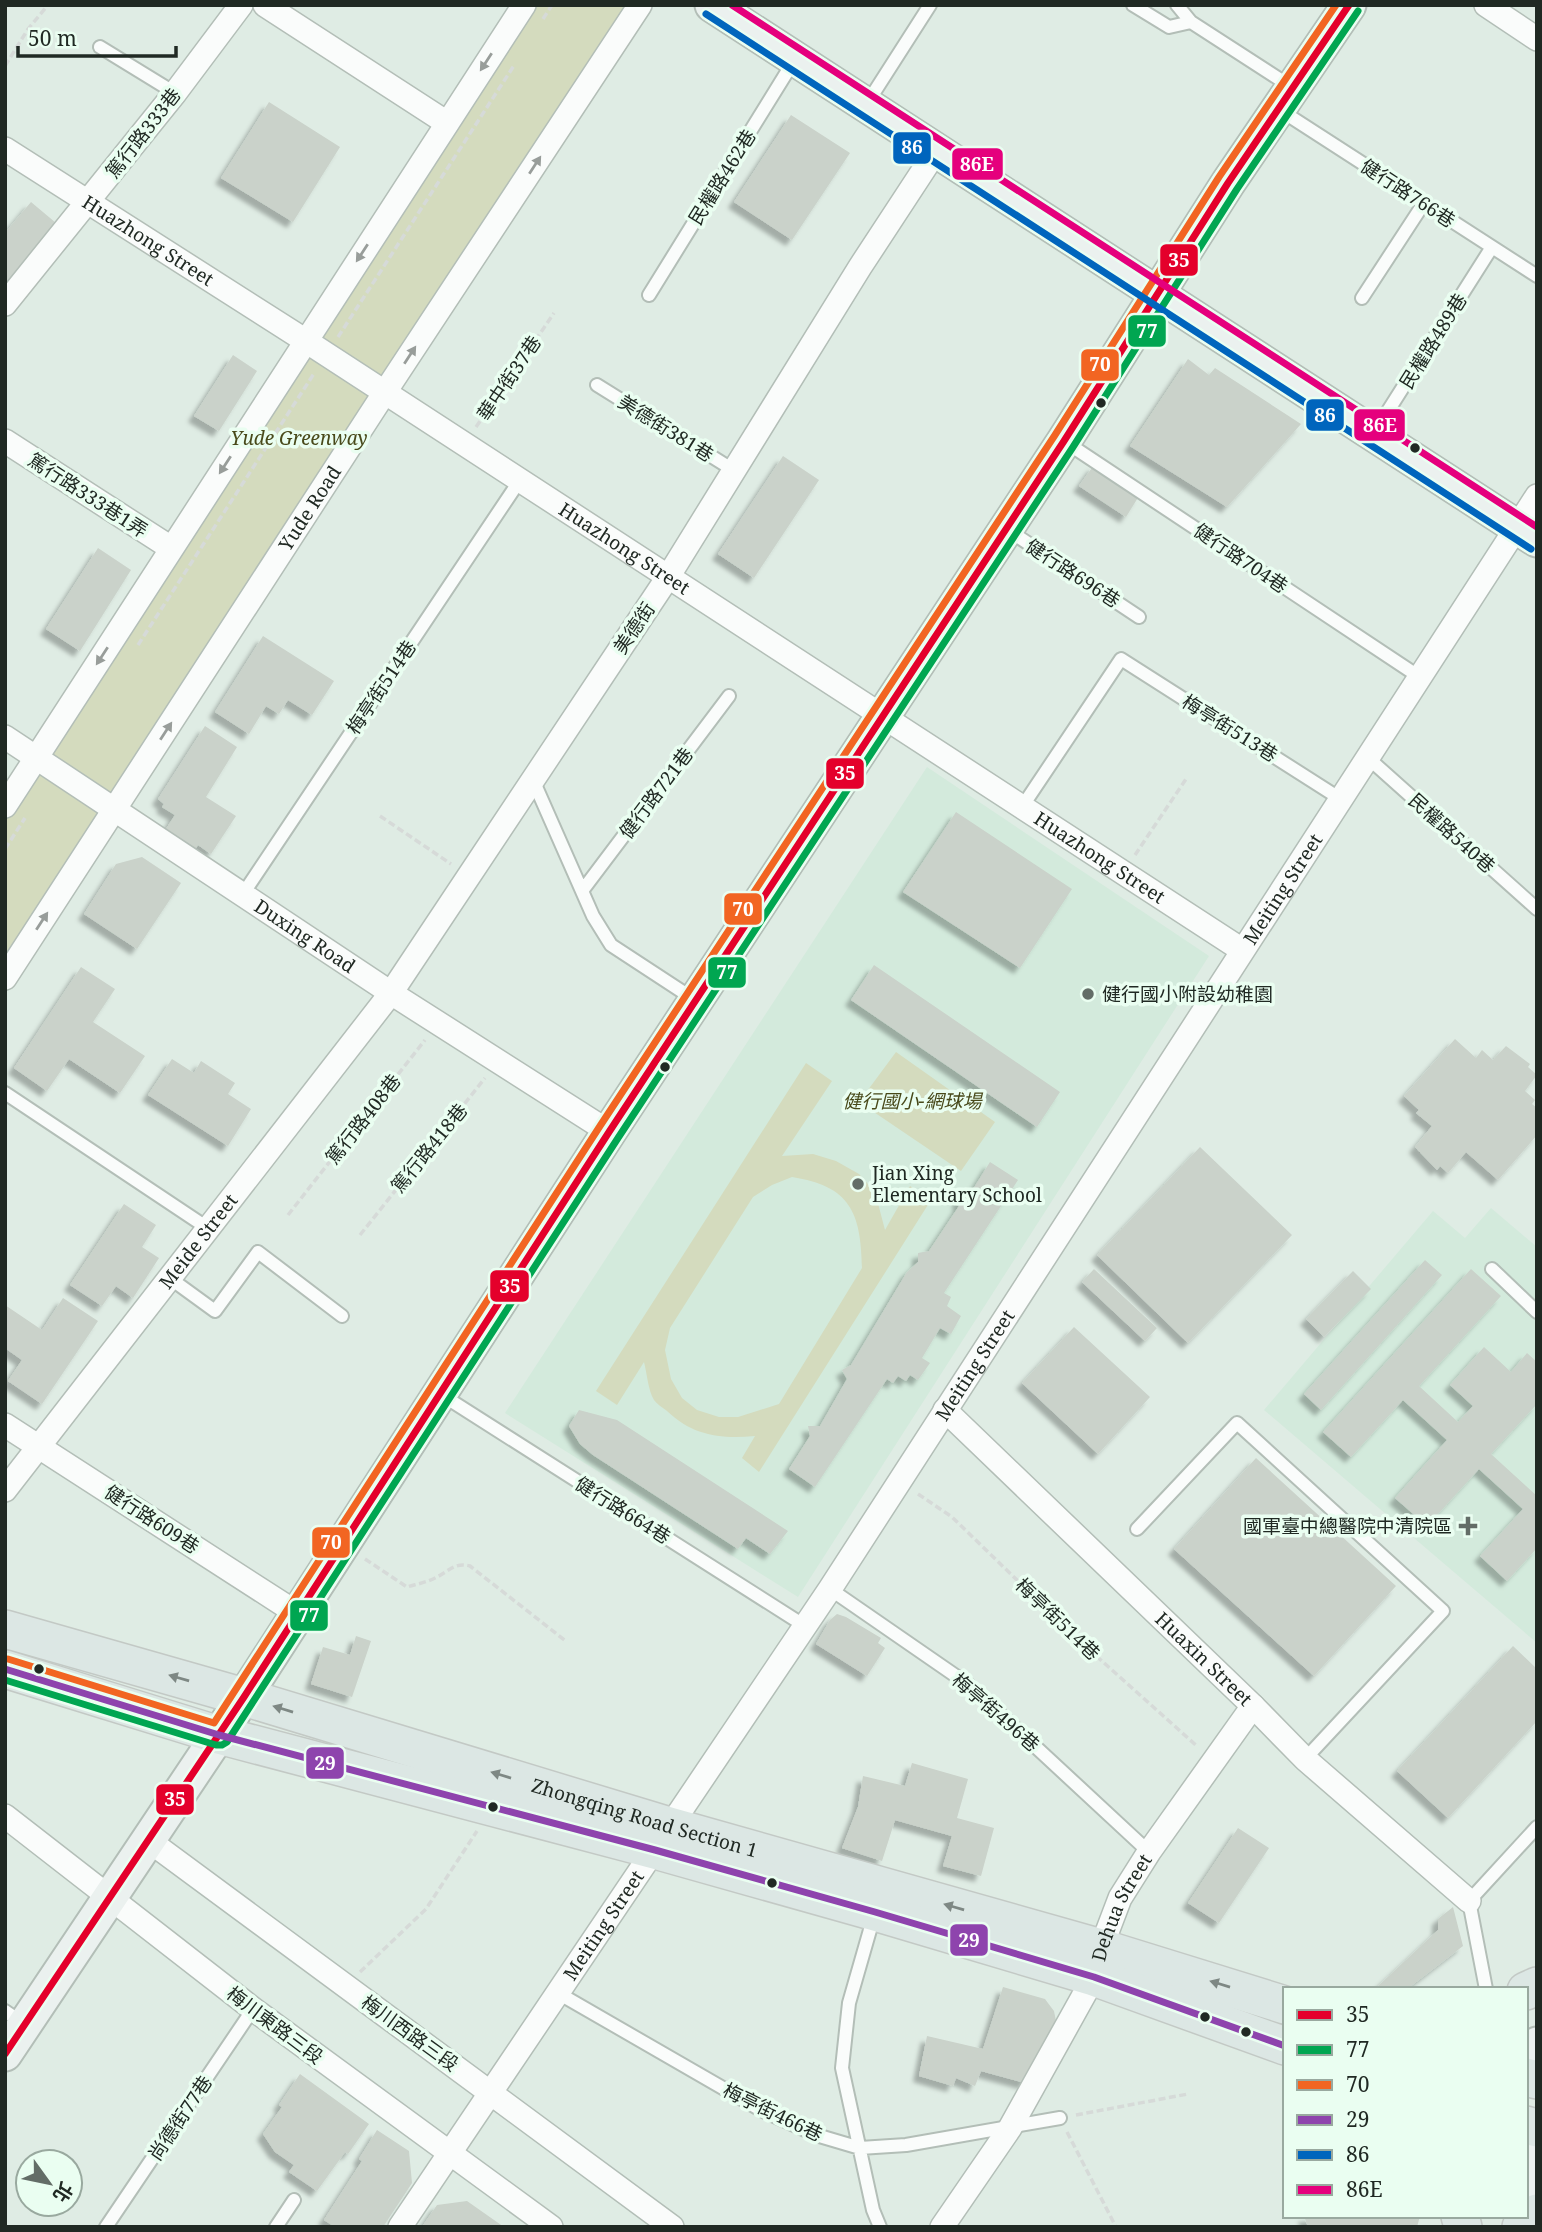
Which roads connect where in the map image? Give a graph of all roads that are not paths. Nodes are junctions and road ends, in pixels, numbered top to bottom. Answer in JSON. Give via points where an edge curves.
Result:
{"nodes":[{"id":1,"x":241,"y":5,"type":"edge"},
{"id":2,"x":265,"y":5,"type":"edge"},
{"id":3,"x":524,"y":5,"type":"edge"},
{"id":4,"x":640,"y":5,"type":"edge"},
{"id":5,"x":712,"y":5,"type":"edge"},
{"id":6,"x":930,"y":5,"type":"edge"},
{"id":7,"x":1133,"y":5,"type":"edge"},
{"id":8,"x":1177,"y":5,"type":"edge"},
{"id":9,"x":1349,"y":5,"type":"edge"},
{"id":10,"x":1486,"y":5,"type":"edge"},
{"id":11,"x":223,"y":16,"type":"edge"},
{"id":12,"x":1191,"y":22,"type":"junction"},
{"id":13,"x":1537,"y":39,"type":"edge"},
{"id":14,"x":100,"y":47,"type":"dead end"},
{"id":15,"x":795,"y":59,"type":"junction"},
{"id":16,"x":175,"y":93,"type":"junction"},
{"id":17,"x":1287,"y":99,"type":"junction"},
{"id":18,"x":866,"y":105,"type":"junction"},
{"id":19,"x":447,"y":122,"type":"junction"},
{"id":20,"x":5,"y":149,"type":"edge"},
{"id":21,"x":936,"y":151,"type":"junction"},
{"id":22,"x":88,"y":202,"type":"junction"},
{"id":23,"x":1424,"y":204,"type":"junction"},
{"id":24,"x":1492,"y":247,"type":"junction"},
{"id":25,"x":1537,"y":276,"type":"edge"},
{"id":26,"x":1157,"y":294,"type":"junction"},
{"id":27,"x":649,"y":295,"type":"dead end"},
{"id":28,"x":1362,"y":298,"type":"dead end"},
{"id":29,"x":5,"y":304,"type":"edge"},
{"id":30,"x":306,"y":341,"type":"junction"},
{"id":31,"x":597,"y":385,"type":"dead end"},
{"id":32,"x":385,"y":392,"type":"junction"},
{"id":33,"x":1374,"y":434,"type":"junction"},
{"id":34,"x":5,"y":441,"type":"edge"},
{"id":35,"x":1064,"y":441,"type":"junction"},
{"id":36,"x":735,"y":471,"type":"junction"},
{"id":37,"x":520,"y":480,"type":"junction"},
{"id":38,"x":1537,"y":496,"type":"edge"},
{"id":39,"x":1006,"y":529,"type":"junction"},
{"id":40,"x":1527,"y":533,"type":"edge"},
{"id":41,"x":172,"y":548,"type":"junction"},
{"id":42,"x":668,"y":577,"type":"junction"},
{"id":43,"x":1139,"y":617,"type":"dead end"},
{"id":44,"x":1418,"y":676,"type":"junction"},
{"id":45,"x":730,"y":696,"type":"dead end"},
{"id":46,"x":884,"y":716,"type":"junction"},
{"id":47,"x":5,"y":737,"type":"edge"},
{"id":48,"x":37,"y":757,"type":"junction"},
{"id":49,"x":1367,"y":757,"type":"junction"},
{"id":50,"x":533,"y":780,"type":"junction"},
{"id":51,"x":1339,"y":798,"type":"junction"},
{"id":52,"x":5,"y":806,"type":"edge"},
{"id":53,"x":1022,"y":807,"type":"junction"},
{"id":54,"x":116,"y":808,"type":"junction"},
{"id":55,"x":582,"y":891,"type":"junction"},
{"id":56,"x":243,"y":894,"type":"junction"},
{"id":57,"x":1537,"y":909,"type":"edge"},
{"id":58,"x":1242,"y":950,"type":"junction"},
{"id":59,"x":5,"y":978,"type":"edge"},
{"id":60,"x":391,"y":993,"type":"junction"},
{"id":61,"x":696,"y":1000,"type":"junction"},
{"id":62,"x":5,"y":1093,"type":"edge"},
{"id":63,"x":609,"y":1132,"type":"junction"},
{"id":64,"x":209,"y":1229,"type":"junction"},
{"id":65,"x":1492,"y":1269,"type":"dead end"},
{"id":66,"x":171,"y":1279,"type":"junction"},
{"id":67,"x":1537,"y":1312,"type":"edge"},
{"id":68,"x":342,"y":1316,"type":"dead end"},
{"id":69,"x":440,"y":1394,"type":"junction"},
{"id":70,"x":944,"y":1410,"type":"junction"},
{"id":71,"x":5,"y":1424,"type":"edge"},
{"id":72,"x":41,"y":1447,"type":"junction"},
{"id":73,"x":5,"y":1490,"type":"edge"},
{"id":74,"x":1137,"y":1529,"type":"dead end"},
{"id":75,"x":830,"y":1589,"type":"junction"},
{"id":76,"x":298,"y":1614,"type":"junction"},
{"id":77,"x":805,"y":1626,"type":"junction"},
{"id":78,"x":5,"y":1629,"type":"edge"},
{"id":79,"x":5,"y":1669,"type":"edge"},
{"id":80,"x":244,"y":1697,"type":"junction"},
{"id":81,"x":1253,"y":1706,"type":"junction"},
{"id":82,"x":219,"y":1735,"type":"junction"},
{"id":83,"x":1306,"y":1759,"type":"junction"},
{"id":84,"x":5,"y":1816,"type":"edge"},
{"id":85,"x":1537,"y":1827,"type":"edge"},
{"id":86,"x":662,"y":1838,"type":"junction"},
{"id":87,"x":148,"y":1840,"type":"junction"},
{"id":88,"x":1149,"y":1852,"type":"junction"},
{"id":89,"x":109,"y":1898,"type":"junction"},
{"id":90,"x":1469,"y":1901,"type":"junction"},
{"id":91,"x":875,"y":1912,"type":"junction"},
{"id":92,"x":1097,"y":1963,"type":"junction"},
{"id":93,"x":1486,"y":1987,"type":"edge"},
{"id":94,"x":558,"y":1993,"type":"junction"},
{"id":95,"x":1283,"y":2005,"type":"edge"},
{"id":96,"x":253,"y":2008,"type":"junction"},
{"id":97,"x":15,"y":2018,"type":"edge"},
{"id":98,"x":1283,"y":2045,"type":"edge"},
{"id":99,"x":5,"y":2054,"type":"edge"},
{"id":100,"x":490,"y":2093,"type":"junction"},
{"id":101,"x":1060,"y":2118,"type":"road end"},
{"id":102,"x":1010,"y":2128,"type":"junction"},
{"id":103,"x":860,"y":2148,"type":"junction"},
{"id":104,"x":449,"y":2153,"type":"junction"},
{"id":105,"x":1537,"y":2157,"type":"edge"},
{"id":106,"x":1528,"y":2182,"type":"edge"},
{"id":107,"x":294,"y":2200,"type":"dead end"},
{"id":108,"x":1537,"y":2213,"type":"edge"},
{"id":109,"x":527,"y":2220,"type":"edge"},
{"id":110,"x":107,"y":2227,"type":"edge"},
{"id":111,"x":276,"y":2227,"type":"edge"},
{"id":112,"x":400,"y":2227,"type":"edge"},
{"id":113,"x":551,"y":2227,"type":"edge"},
{"id":114,"x":672,"y":2227,"type":"edge"},
{"id":115,"x":880,"y":2227,"type":"edge"},
{"id":116,"x":942,"y":2227,"type":"edge"},
{"id":117,"x":1521,"y":2227,"type":"edge"}],
"edges":[{"from":1,"to":11,"type":"street","name":"篤行路333巷"},
{"from":2,"to":19,"type":"street"},
{"from":3,"to":19,"type":"street","one_way":true},
{"from":32,"to":4,"type":"street","name":"Yude Road","one_way":true},
{"from":5,"to":15,"type":"street"},
{"from":6,"to":18,"type":"lane"},
{"from":7,"to":12,"type":"lane","via":[[1169,27]]},
{"from":8,"to":12,"type":"lane"},
{"from":9,"to":17,"type":"street"},
{"from":10,"to":13,"type":"street"},
{"from":11,"to":16,"type":"street","name":"篤行路333巷"},
{"from":12,"to":17,"type":"lane","name":"健行路766巷"},
{"from":14,"to":16,"type":"lane"},
{"from":15,"to":18,"type":"street"},
{"from":15,"to":27,"type":"lane","name":"民權路462巷"},
{"from":16,"to":22,"type":"street","name":"篤行路333巷"},
{"from":17,"to":23,"type":"lane","name":"健行路766巷"},
{"from":17,"to":26,"type":"street"},
{"from":18,"to":21,"type":"street"},
{"from":19,"to":30,"type":"street","one_way":true},
{"from":20,"to":22,"type":"street","name":"Huazhong Street"},
{"from":21,"to":26,"type":"street"},
{"from":21,"to":36,"type":"street","name":"美德街"},
{"from":22,"to":29,"type":"street","name":"篤行路333巷"},
{"from":22,"to":30,"type":"street","name":"Huazhong Street"},
{"from":23,"to":24,"type":"lane","name":"健行路766巷"},
{"from":23,"to":28,"type":"lane"},
{"from":24,"to":25,"type":"lane","name":"健行路766巷"},
{"from":24,"to":33,"type":"lane","name":"民權路489巷"},
{"from":26,"to":33,"type":"street"},
{"from":26,"to":35,"type":"street"},
{"from":30,"to":32,"type":"street","name":"Huazhong Street"},
{"from":30,"to":41,"type":"street","one_way":true},
{"from":31,"to":36,"type":"lane","name":"美德街381巷"},
{"from":32,"to":37,"type":"street","name":"Huazhong Street"},
{"from":54,"to":32,"type":"street","name":"Yude Road","one_way":true},
{"from":33,"to":40,"type":"street"},
{"from":34,"to":41,"type":"street","name":"篤行路333巷1弄"},
{"from":35,"to":39,"type":"street"},
{"from":35,"to":44,"type":"lane","name":"健行路704巷"},
{"from":36,"to":42,"type":"street","name":"美德街"},
{"from":37,"to":42,"type":"street","name":"Huazhong Street"},
{"from":37,"to":56,"type":"lane","name":"梅亭街514巷"},
{"from":38,"to":40,"type":"street","name":"Meiting Street"},
{"from":39,"to":43,"type":"lane","name":"健行路696巷"},
{"from":39,"to":46,"type":"street"},
{"from":40,"to":44,"type":"street","name":"Meiting Street"},
{"from":41,"to":48,"type":"street","one_way":true},
{"from":42,"to":46,"type":"street","name":"Huazhong Street"},
{"from":42,"to":50,"type":"street","name":"美德街"},
{"from":44,"to":49,"type":"street","name":"Meiting Street"},
{"from":45,"to":55,"type":"lane","name":"健行路721巷"},
{"from":46,"to":53,"type":"street","name":"Huazhong Street"},
{"from":46,"to":61,"type":"street"},
{"from":47,"to":48,"type":"street","name":"Duxing Road"},
{"from":48,"to":52,"type":"street"},
{"from":48,"to":54,"type":"street","name":"Duxing Road"},
{"from":49,"to":51,"type":"street","name":"Meiting Street"},
{"from":49,"to":57,"type":"lane","name":"民權路540巷"},
{"from":50,"to":55,"type":"lane"},
{"from":50,"to":60,"type":"street","name":"美德街"},
{"from":51,"to":53,"type":"lane","name":"梅亭街513巷","via":[[1121,659]]},
{"from":51,"to":58,"type":"street","name":"Meiting Street"},
{"from":53,"to":58,"type":"street","name":"Huazhong Street"},
{"from":54,"to":56,"type":"street","name":"Duxing Road"},
{"from":59,"to":54,"type":"street","name":"Yude Road","one_way":true},
{"from":55,"to":61,"type":"lane","via":[[611,945]]},
{"from":56,"to":60,"type":"street","name":"Duxing Road"},
{"from":58,"to":70,"type":"street","name":"Meiting Street"},
{"from":60,"to":63,"type":"street","name":"Duxing Road"},
{"from":60,"to":64,"type":"street","name":"Meide Street"},
{"from":61,"to":63,"type":"street"},
{"from":62,"to":64,"type":"lane"},
{"from":63,"to":69,"type":"street"},
{"from":64,"to":66,"type":"street","name":"Meide Street"},
{"from":65,"to":67,"type":"lane"},
{"from":66,"to":68,"type":"lane","via":[[215,1311],[258,1252]]},
{"from":66,"to":72,"type":"street","name":"Meide Street"},
{"from":69,"to":76,"type":"street"},
{"from":69,"to":77,"type":"lane","name":"健行路664巷"},
{"from":70,"to":75,"type":"street","name":"Meiting Street"},
{"from":70,"to":81,"type":"street","name":"Huaxin Street"},
{"from":71,"to":72,"type":"street","name":"健行路609巷"},
{"from":72,"to":73,"type":"street","name":"Meide Street"},
{"from":72,"to":76,"type":"street","name":"健行路609巷"},
{"from":74,"to":83,"type":"lane","via":[[1237,1423],[1443,1611]]},
{"from":75,"to":77,"type":"street","name":"Meiting Street"},
{"from":75,"to":88,"type":"lane","name":"梅亭街496巷","via":[[969,1685]]},
{"from":76,"to":80,"type":"street"},
{"from":77,"to":86,"type":"street","name":"Meiting Street"},
{"from":80,"to":78,"type":"main road","name":"Zhongqing Road Section 1","one_way":true},
{"from":79,"to":82,"type":"main road","name":"Zhongqing Road Section 1"},
{"from":80,"to":82,"type":"street"},
{"from":86,"to":80,"type":"main road","name":"Zhongqing Road Section 1","one_way":true},
{"from":81,"to":83,"type":"street","name":"Huaxin Street"},
{"from":81,"to":88,"type":"street","name":"Dehua Street"},
{"from":82,"to":86,"type":"main road","name":"Zhongqing Road Section 1","via":[[493,1807]]},
{"from":82,"to":87,"type":"street"},
{"from":83,"to":90,"type":"street","name":"Huaxin Street"},
{"from":84,"to":89,"type":"street","name":"梅川東路三段"},
{"from":85,"to":90,"type":"lane"},
{"from":86,"to":91,"type":"main road","name":"Zhongqing Road Section 1"},
{"from":92,"to":86,"type":"main road","name":"Zhongqing Road Section 1","one_way":true},
{"from":86,"to":94,"type":"street","name":"Meiting Street"},
{"from":87,"to":89,"type":"street"},
{"from":87,"to":100,"type":"street","name":"梅川西路三段"},
{"from":88,"to":92,"type":"street","name":"Dehua Street","via":[[1120,1898]]},
{"from":89,"to":96,"type":"street","name":"梅川東路三段"},
{"from":89,"to":97,"type":"street"},
{"from":90,"to":93,"type":"lane"},
{"from":91,"to":92,"type":"main road","name":"Zhongqing Road Section 1"},
{"from":91,"to":103,"type":"lane","via":[[849,2003],[842,2068]]},
{"from":95,"to":92,"type":"main road","name":"Zhongqing Road Section 1","one_way":true},
{"from":92,"to":98,"type":"main road","name":"Zhongqing Road Section 1"},
{"from":92,"to":102,"type":"street","name":"Dehua Street"},
{"from":94,"to":100,"type":"street","name":"Meiting Street"},
{"from":94,"to":103,"type":"lane","name":"梅亭街466巷","via":[[761,2110],[816,2135]]},
{"from":96,"to":104,"type":"street","name":"梅川東路三段"},
{"from":96,"to":110,"type":"lane","name":"尚德街77巷"},
{"from":97,"to":99,"type":"street"},
{"from":100,"to":104,"type":"street","name":"Meiting Street"},
{"from":100,"to":114,"type":"street","name":"梅川西路三段"},
{"from":101,"to":102,"type":"lane","name":"梅亭街466巷"},
{"from":102,"to":103,"type":"lane","name":"梅亭街466巷","via":[[906,2146]]},
{"from":102,"to":116,"type":"street","name":"Dehua Street"},
{"from":103,"to":115,"type":"lane"},
{"from":104,"to":109,"type":"street","name":"梅川東路三段"},
{"from":104,"to":112,"type":"street","name":"Meiting Street"},
{"from":105,"to":106,"type":"street"},
{"from":107,"to":111,"type":"lane"},
{"from":108,"to":117,"type":"main road"},
{"from":109,"to":113,"type":"street","name":"梅川東路三段"}]}
